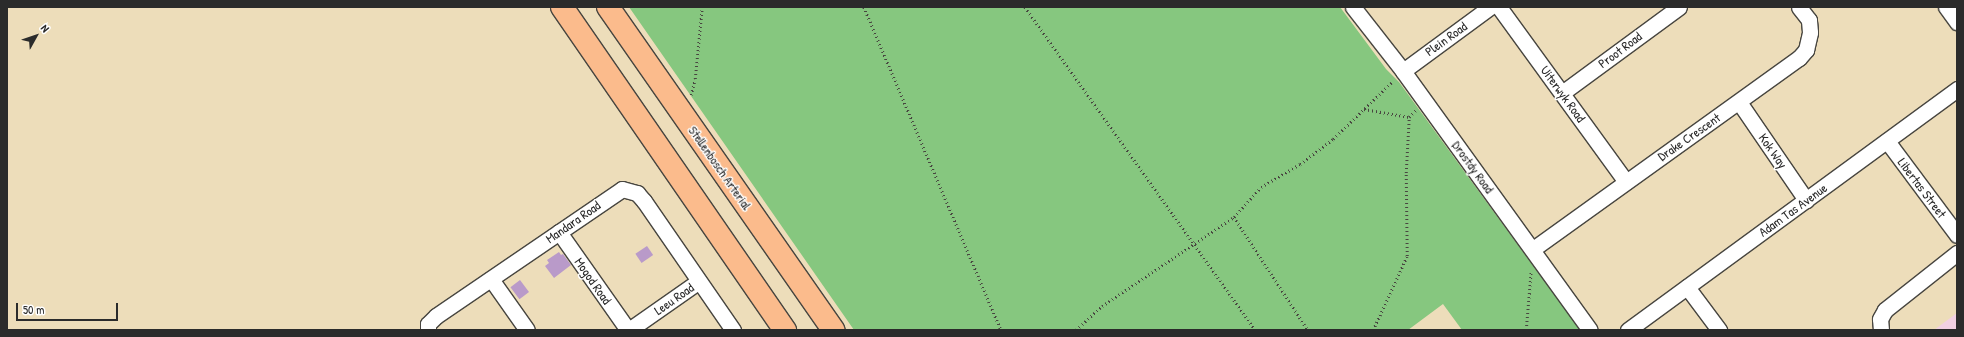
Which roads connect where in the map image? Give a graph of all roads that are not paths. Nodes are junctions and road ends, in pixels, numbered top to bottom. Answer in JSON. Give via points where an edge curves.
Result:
{"nodes":[{"id":1,"x":562,"y":7,"type":"edge"},
{"id":2,"x":608,"y":7,"type":"edge"},
{"id":3,"x":1353,"y":7,"type":"edge"},
{"id":4,"x":1490,"y":7,"type":"edge"},
{"id":5,"x":1499,"y":7,"type":"edge"},
{"id":6,"x":1679,"y":7,"type":"edge"},
{"id":7,"x":1799,"y":7,"type":"edge"},
{"id":8,"x":1946,"y":7,"type":"edge"},
{"id":9,"x":1957,"y":22,"type":"edge"},
{"id":10,"x":1403,"y":71,"type":"junction"},
{"id":11,"x":1957,"y":89,"type":"edge"},
{"id":12,"x":1562,"y":93,"type":"junction"},
{"id":13,"x":1739,"y":102,"type":"junction"},
{"id":14,"x":1887,"y":141,"type":"junction"},
{"id":15,"x":1626,"y":182,"type":"junction"},
{"id":16,"x":1806,"y":200,"type":"junction"},
{"id":17,"x":559,"y":232,"type":"junction"},
{"id":18,"x":1957,"y":235,"type":"edge"},
{"id":19,"x":1533,"y":249,"type":"junction"},
{"id":20,"x":1957,"y":253,"type":"edge"},
{"id":21,"x":491,"y":279,"type":"junction"},
{"id":22,"x":699,"y":281,"type":"junction"},
{"id":23,"x":1687,"y":287,"type":"junction"},
{"id":24,"x":428,"y":330,"type":"edge"},
{"id":25,"x":527,"y":330,"type":"edge"},
{"id":26,"x":628,"y":330,"type":"edge"},
{"id":27,"x":733,"y":330,"type":"edge"},
{"id":28,"x":785,"y":330,"type":"edge"},
{"id":29,"x":833,"y":330,"type":"edge"},
{"id":30,"x":1590,"y":330,"type":"edge"},
{"id":31,"x":1628,"y":330,"type":"edge"},
{"id":32,"x":1719,"y":330,"type":"edge"},
{"id":33,"x":1880,"y":330,"type":"edge"}],
"edges":[{"from":1,"to":28,"type":"main road"},
{"from":2,"to":29,"type":"main road","name":"Stellenbosch Arterial"},
{"from":3,"to":10,"type":"street","name":"Drostdy Road"},
{"from":4,"to":10,"type":"street","name":"Plein Road"},
{"from":5,"to":12,"type":"street","name":"Uiterwyk Road"},
{"from":6,"to":12,"type":"street","name":"Proot Road"},
{"from":7,"to":13,"type":"street","name":"Drake Crescent","via":[[1809,20],[1810,39],[1806,50],[1799,58]]},
{"from":8,"to":9,"type":"street"},
{"from":10,"to":19,"type":"street","name":"Drostdy Road"},
{"from":11,"to":14,"type":"street","name":"Adam Tas Avenue"},
{"from":12,"to":15,"type":"street","name":"Uiterwyk Road"},
{"from":13,"to":15,"type":"street","name":"Drake Crescent"},
{"from":13,"to":16,"type":"street","name":"Kok Way"},
{"from":14,"to":16,"type":"street","name":"Adam Tas Avenue"},
{"from":14,"to":18,"type":"street","name":"Libertas Street"},
{"from":15,"to":19,"type":"street","name":"Drake Crescent"},
{"from":16,"to":23,"type":"street","name":"Adam Tas Avenue"},
{"from":17,"to":21,"type":"street","name":"Mandara Road"},
{"from":17,"to":22,"type":"street","name":"Mandara Road","via":[[616,191],[628,189],[637,193],[644,201]]},
{"from":17,"to":26,"type":"street","name":"Mogod Road"},
{"from":19,"to":30,"type":"street","name":"Drostdy Road"},
{"from":20,"to":33,"type":"street","via":[[1884,310],[1880,319]]},
{"from":21,"to":24,"type":"street","name":"Mandara Road","via":[[436,316],[428,324]]},
{"from":21,"to":25,"type":"street"},
{"from":22,"to":26,"type":"street","name":"Leeu Road"},
{"from":22,"to":27,"type":"street","name":"Mandara Road"},
{"from":23,"to":31,"type":"street","name":"Adam Tas Avenue"},
{"from":23,"to":32,"type":"street"}]}
